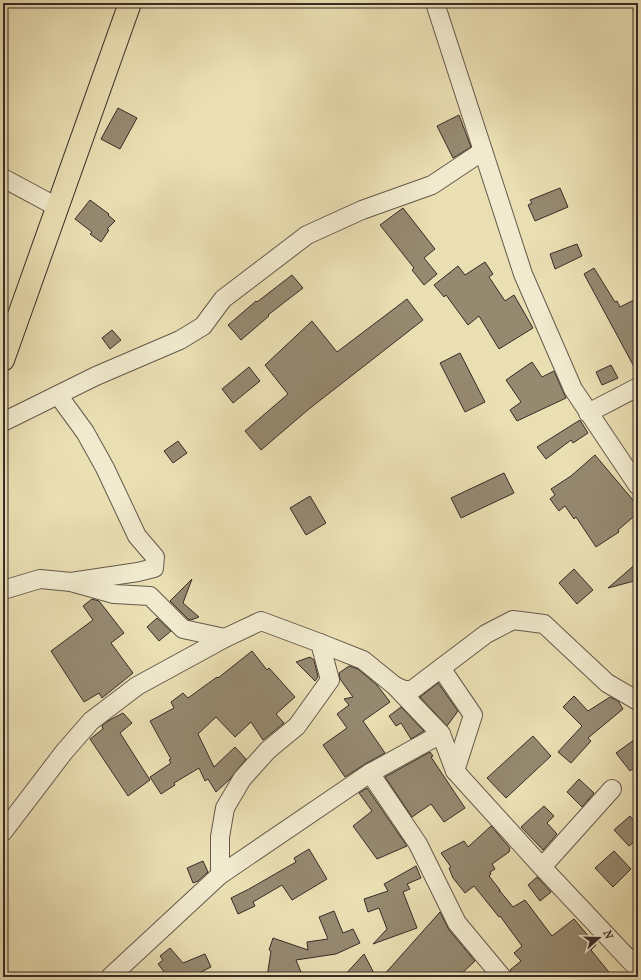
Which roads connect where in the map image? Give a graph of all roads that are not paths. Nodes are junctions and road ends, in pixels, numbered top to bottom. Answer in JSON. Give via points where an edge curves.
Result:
{"nodes":[{"id":1,"x":130,"y":3,"type":"edge"},
{"id":2,"x":435,"y":3,"type":"edge"},
{"id":3,"x":483,"y":151,"type":"junction"},
{"id":4,"x":3,"y":178,"type":"edge"},
{"id":5,"x":57,"y":208,"type":"junction"},
{"id":6,"x":3,"y":360,"type":"edge"},
{"id":7,"x":638,"y":387,"type":"edge"},
{"id":8,"x":58,"y":395,"type":"junction"},
{"id":9,"x":588,"y":413,"type":"junction"},
{"id":10,"x":3,"y":422,"type":"edge"},
{"id":11,"x":638,"y":486,"type":"edge"},
{"id":12,"x":71,"y":582,"type":"junction"},
{"id":13,"x":3,"y":590,"type":"edge"},
{"id":14,"x":225,"y":638,"type":"junction"},
{"id":15,"x":320,"y":643,"type":"junction"},
{"id":16,"x":441,"y":668,"type":"junction"},
{"id":17,"x":396,"y":686,"type":"junction"},
{"id":18,"x":638,"y":701,"type":"edge"},
{"id":19,"x":441,"y":734,"type":"junction"},
{"id":20,"x":455,"y":771,"type":"junction"},
{"id":21,"x":370,"y":772,"type":"junction"},
{"id":22,"x":612,"y":789,"type":"dead end"},
{"id":23,"x":3,"y":832,"type":"edge"},
{"id":24,"x":542,"y":867,"type":"junction"},
{"id":25,"x":220,"y":875,"type":"junction"},
{"id":26,"x":638,"y":969,"type":"edge"},
{"id":27,"x":496,"y":975,"type":"edge"},
{"id":28,"x":110,"y":977,"type":"edge"}],
"edges":[{"from":1,"to":5,"type":"main road"},
{"from":2,"to":3,"type":"street"},
{"from":3,"to":8,"type":"street","via":[[432,185],[362,210],[307,235],[223,299],[203,326],[180,340]]},
{"from":3,"to":9,"type":"street","via":[[522,274],[573,389]]},
{"from":4,"to":5,"type":"street"},
{"from":5,"to":6,"type":"main road"},
{"from":7,"to":9,"type":"street"},
{"from":8,"to":10,"type":"street"},
{"from":8,"to":12,"type":"street","via":[[85,432],[137,536],[155,557],[154,568]]},
{"from":9,"to":11,"type":"street"},
{"from":12,"to":13,"type":"street","via":[[40,579]]},
{"from":12,"to":14,"type":"street","via":[[114,594],[150,596],[183,629]]},
{"from":14,"to":15,"type":"street","via":[[261,622]]},
{"from":14,"to":23,"type":"street","via":[[137,686],[91,721]]},
{"from":15,"to":17,"type":"street","via":[[363,660]]},
{"from":15,"to":25,"type":"street","via":[[330,680],[297,726],[268,750],[242,779],[225,808],[220,837]]},
{"from":16,"to":17,"type":"street","via":[[412,690]]},
{"from":16,"to":18,"type":"street","via":[[486,634],[513,620],[544,624],[607,683]]},
{"from":16,"to":20,"type":"street","via":[[474,716]]},
{"from":17,"to":19,"type":"street"},
{"from":19,"to":20,"type":"street"},
{"from":19,"to":21,"type":"street"},
{"from":20,"to":24,"type":"street"},
{"from":21,"to":25,"type":"street"},
{"from":21,"to":27,"type":"street","via":[[418,844],[457,923]]},
{"from":22,"to":24,"type":"street"},
{"from":24,"to":26,"type":"street"},
{"from":25,"to":28,"type":"street"}]}
